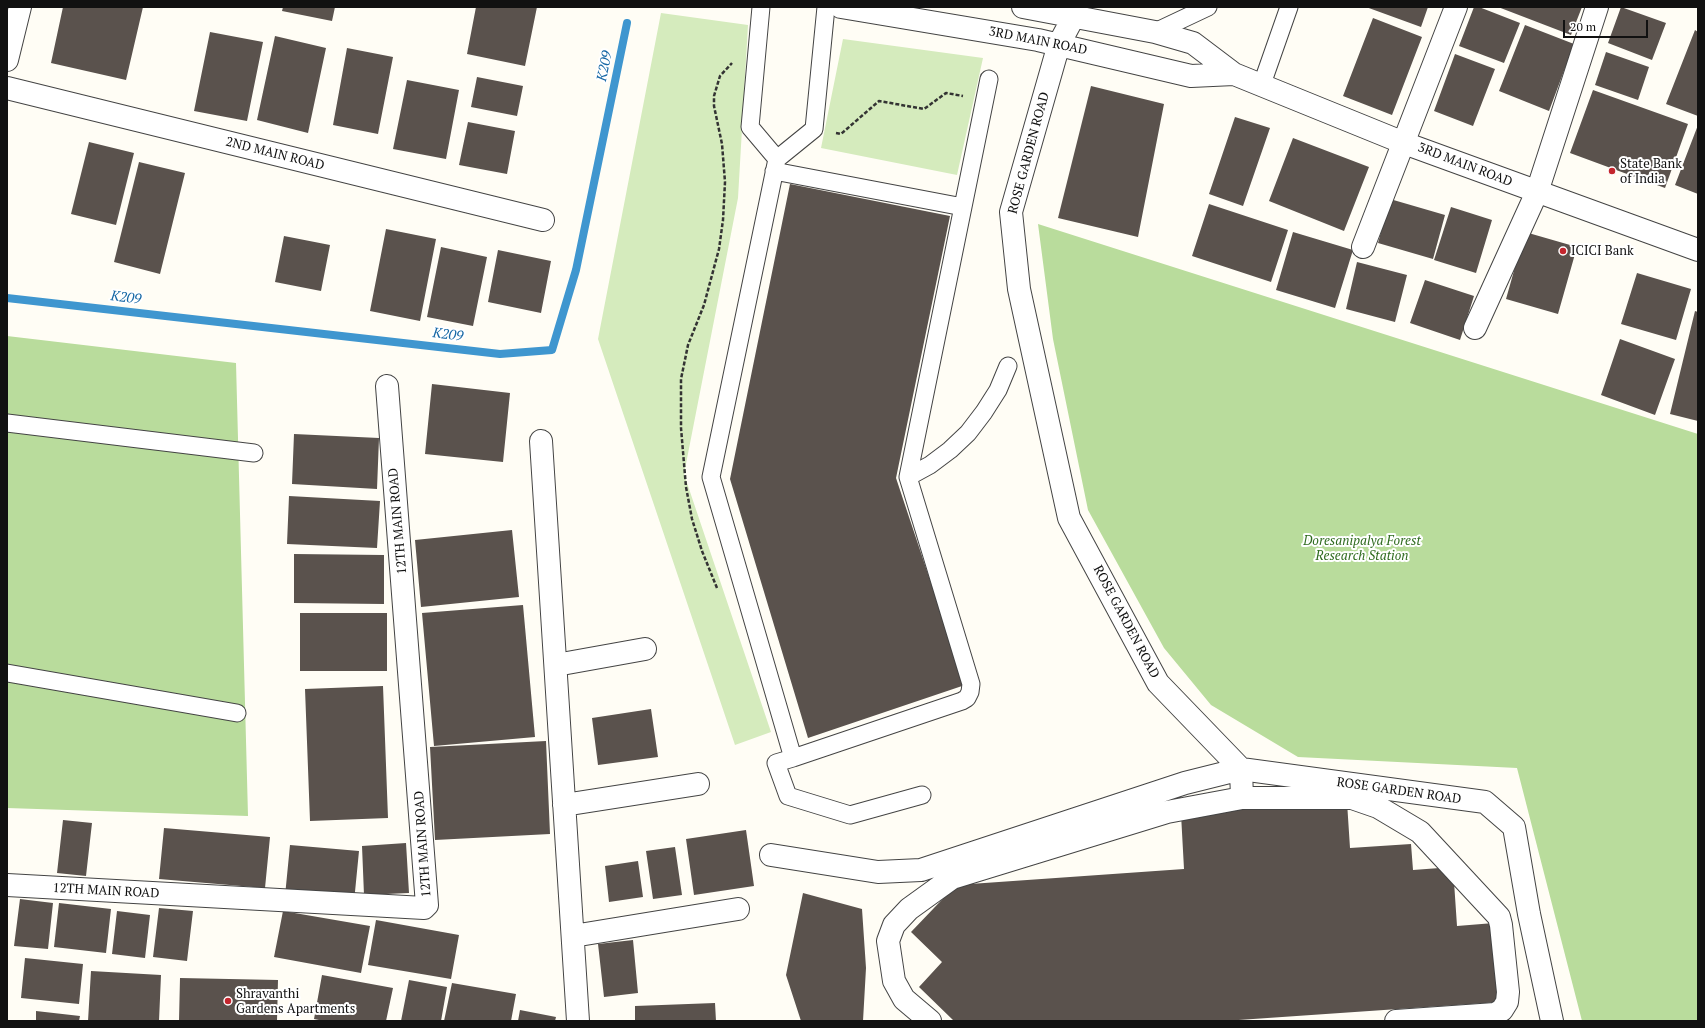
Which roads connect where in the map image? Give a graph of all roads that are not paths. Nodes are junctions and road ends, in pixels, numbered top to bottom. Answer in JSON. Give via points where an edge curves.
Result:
{"nodes":[{"id":1,"x":20,"y":7,"type":"edge"},
{"id":2,"x":761,"y":7,"type":"edge"},
{"id":3,"x":826,"y":7,"type":"edge"},
{"id":4,"x":841,"y":7,"type":"edge"},
{"id":5,"x":1023,"y":7,"type":"edge"},
{"id":6,"x":1208,"y":7,"type":"edge"},
{"id":7,"x":1289,"y":7,"type":"edge"},
{"id":8,"x":1456,"y":7,"type":"edge"},
{"id":9,"x":1597,"y":7,"type":"edge"},
{"id":10,"x":1075,"y":12,"type":"edge"},
{"id":11,"x":1155,"y":32,"type":"junction"},
{"id":12,"x":1059,"y":44,"type":"junction"},
{"id":13,"x":7,"y":60,"type":"edge"},
{"id":14,"x":1234,"y":74,"type":"junction"},
{"id":15,"x":989,"y":79,"type":"dead end"},
{"id":16,"x":1262,"y":84,"type":"junction"},
{"id":17,"x":7,"y":88,"type":"edge"},
{"id":18,"x":1404,"y":143,"type":"junction"},
{"id":19,"x":776,"y":165,"type":"junction"},
{"id":20,"x":1537,"y":192,"type":"junction"},
{"id":21,"x":963,"y":207,"type":"junction"},
{"id":22,"x":543,"y":220,"type":"dead end"},
{"id":23,"x":1364,"y":247,"type":"dead end"},
{"id":24,"x":1698,"y":250,"type":"edge"},
{"id":25,"x":1476,"y":328,"type":"dead end"},
{"id":26,"x":1008,"y":366,"type":"dead end"},
{"id":27,"x":387,"y":386,"type":"dead end"},
{"id":28,"x":7,"y":423,"type":"edge"},
{"id":29,"x":541,"y":441,"type":"dead end"},
{"id":30,"x":254,"y":453,"type":"dead end"},
{"id":31,"x":908,"y":478,"type":"junction"},
{"id":32,"x":645,"y":649,"type":"dead end"},
{"id":33,"x":556,"y":665,"type":"junction"},
{"id":34,"x":7,"y":673,"type":"edge"},
{"id":35,"x":237,"y":713,"type":"dead end"},
{"id":36,"x":793,"y":758,"type":"junction"},
{"id":37,"x":1241,"y":769,"type":"junction"},
{"id":38,"x":698,"y":784,"type":"dead end"},
{"id":39,"x":922,"y":795,"type":"dead end"},
{"id":40,"x":1242,"y":798,"type":"junction"},
{"id":41,"x":564,"y":805,"type":"junction"},
{"id":42,"x":771,"y":855,"type":"dead end"},
{"id":43,"x":7,"y":885,"type":"edge"},
{"id":44,"x":738,"y":909,"type":"dead end"},
{"id":45,"x":573,"y":936,"type":"junction"},
{"id":46,"x":578,"y":1021,"type":"edge"},
{"id":47,"x":930,"y":1021,"type":"edge"},
{"id":48,"x":1396,"y":1021,"type":"edge"},
{"id":49,"x":1552,"y":1021,"type":"edge"}],
"edges":[{"from":1,"to":13,"type":"street"},
{"from":2,"to":19,"type":"lane","via":[[750,127]]},
{"from":3,"to":19,"type":"lane","via":[[814,129]]},
{"from":4,"to":12,"type":"street","name":"3RD MAIN ROAD"},
{"from":5,"to":10,"type":"street","name":"3RD MAIN ROAD"},
{"from":6,"to":11,"type":"lane"},
{"from":7,"to":16,"type":"lane"},
{"from":8,"to":18,"type":"street"},
{"from":9,"to":20,"type":"street"},
{"from":10,"to":11,"type":"street","name":"3RD MAIN ROAD"},
{"from":10,"to":12,"type":"street","name":"ROSE GARDEN ROAD"},
{"from":11,"to":14,"type":"street","name":"3RD MAIN ROAD","via":[[1193,43]]},
{"from":12,"to":14,"type":"street","name":"3RD MAIN ROAD","via":[[1191,76]]},
{"from":12,"to":37,"type":"street","name":"ROSE GARDEN ROAD","via":[[1011,212],[1019,289],[1069,518],[1158,683]]},
{"from":14,"to":16,"type":"street","name":"3RD MAIN ROAD"},
{"from":15,"to":21,"type":"lane"},
{"from":16,"to":18,"type":"street","name":"3RD MAIN ROAD"},
{"from":17,"to":22,"type":"street","name":"2ND MAIN ROAD"},
{"from":18,"to":20,"type":"street","name":"3RD MAIN ROAD"},
{"from":18,"to":23,"type":"street"},
{"from":19,"to":21,"type":"lane"},
{"from":19,"to":36,"type":"lane","via":[[711,477]]},
{"from":20,"to":24,"type":"street","name":"3RD MAIN ROAD"},
{"from":20,"to":25,"type":"street"},
{"from":21,"to":31,"type":"lane"},
{"from":26,"to":31,"type":"lane","via":[[991,401],[968,433],[950,450]]},
{"from":27,"to":43,"type":"street","name":"12TH MAIN ROAD","via":[[427,905],[424,908]]},
{"from":28,"to":30,"type":"lane"},
{"from":29,"to":33,"type":"street"},
{"from":31,"to":36,"type":"lane","via":[[971,684],[970,692],[962,701]]},
{"from":32,"to":33,"type":"street"},
{"from":33,"to":41,"type":"street"},
{"from":34,"to":35,"type":"lane"},
{"from":36,"to":39,"type":"lane","via":[[776,763],[788,796],[850,816]]},
{"from":37,"to":40,"type":"street"},
{"from":37,"to":42,"type":"street","via":[[1185,783],[921,870],[878,872]]},
{"from":37,"to":49,"type":"street","name":"ROSE GARDEN ROAD","via":[[1485,802],[1514,827],[1529,914]]},
{"from":38,"to":41,"type":"street"},
{"from":40,"to":47,"type":"street","via":[[1167,812],[952,878],[916,904],[894,925],[888,941],[894,981],[898,990],[904,999]]},
{"from":40,"to":48,"type":"street","via":[[1352,798],[1378,807],[1420,832],[1499,917],[1502,925],[1508,992],[1507,1002],[1502,1010],[1495,1014]]},
{"from":41,"to":45,"type":"street"},
{"from":44,"to":45,"type":"street"},
{"from":45,"to":46,"type":"street"}]}
